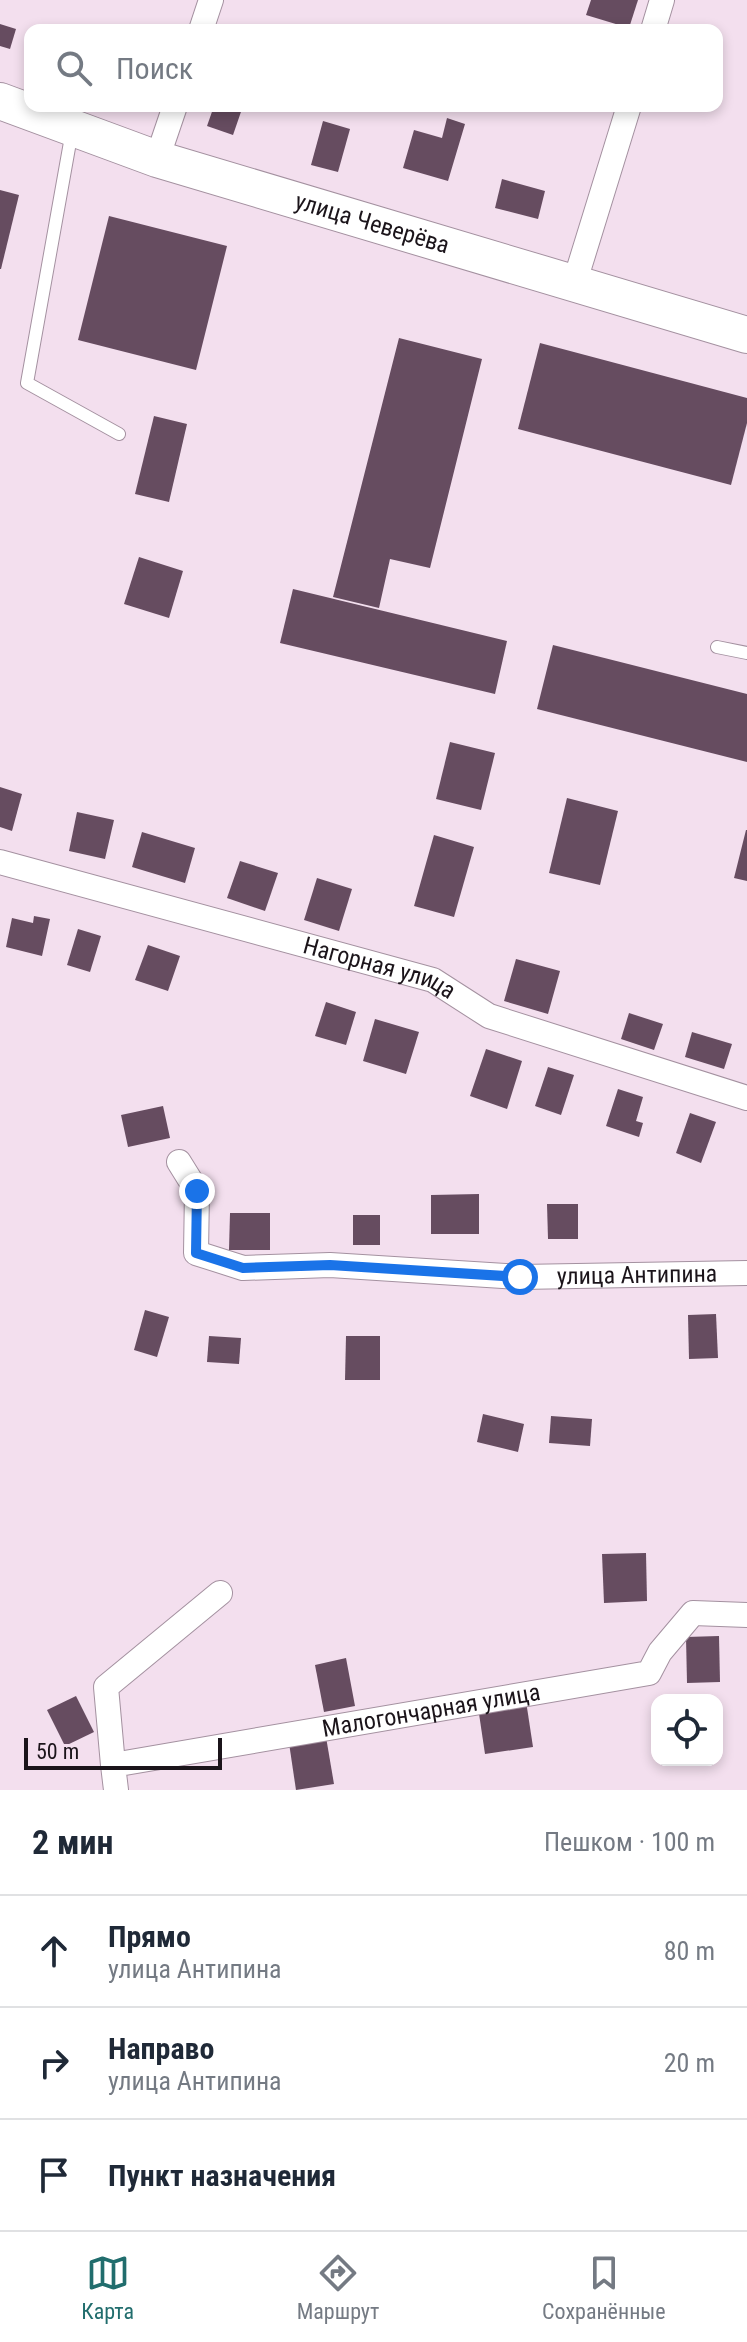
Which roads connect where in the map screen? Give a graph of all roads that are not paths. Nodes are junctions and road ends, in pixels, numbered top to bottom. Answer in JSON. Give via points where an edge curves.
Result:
{"nodes":[{"id":1,"x":211,"y":0,"type":"edge"},
{"id":2,"x":662,"y":0,"type":"edge"},
{"id":3,"x":203,"y":24,"type":"edge"},
{"id":4,"x":655,"y":24,"type":"edge"},
{"id":5,"x":0,"y":101,"type":"edge"},
{"id":6,"x":24,"y":110,"type":"edge"},
{"id":7,"x":29,"y":112,"type":"edge"},
{"id":8,"x":173,"y":112,"type":"edge"},
{"id":9,"x":627,"y":112,"type":"edge"},
{"id":10,"x":72,"y":128,"type":"junction"},
{"id":11,"x":157,"y":159,"type":"junction"},
{"id":12,"x":575,"y":281,"type":"junction"},
{"id":13,"x":747,"y":335,"type":"edge"},
{"id":14,"x":119,"y":434,"type":"dead end"},
{"id":15,"x":717,"y":647,"type":"dead end"},
{"id":16,"x":747,"y":653,"type":"edge"},
{"id":17,"x":0,"y":862,"type":"edge"},
{"id":18,"x":747,"y":1098,"type":"edge"},
{"id":19,"x":179,"y":1162,"type":"dead end"},
{"id":20,"x":747,"y":1273,"type":"edge"},
{"id":21,"x":220,"y":1593,"type":"dead end"},
{"id":22,"x":747,"y":1615,"type":"edge"},
{"id":23,"x":113,"y":1765,"type":"junction"},
{"id":24,"x":116,"y":1790,"type":"edge"}],
"edges":[{"from":1,"to":3,"type":"street"},
{"from":2,"to":4,"type":"street"},
{"from":5,"to":6,"type":"street","name":"улица Чеверёва"},
{"from":7,"to":10,"type":"street","name":"улица Чеверёва"},
{"from":8,"to":11,"type":"street"},
{"from":9,"to":12,"type":"street"},
{"from":10,"to":11,"type":"street","name":"улица Чеверёва"},
{"from":10,"to":14,"type":"lane","via":[[27,383]]},
{"from":11,"to":12,"type":"street","name":"улица Чеверёва"},
{"from":12,"to":13,"type":"street","name":"улица Чеверёва"},
{"from":15,"to":16,"type":"lane"},
{"from":17,"to":18,"type":"street","name":"Нагорная улица","via":[[433,980],[489,1016]]},
{"from":19,"to":20,"type":"street","name":"улица Антипина","via":[[197,1191],[196,1253],[243,1268],[330,1265],[520,1277]]},
{"from":21,"to":23,"type":"street","via":[[106,1687]]},
{"from":22,"to":23,"type":"street","name":"Малогончарная улица","via":[[693,1613],[649,1673]]},
{"from":23,"to":24,"type":"street"}]}
